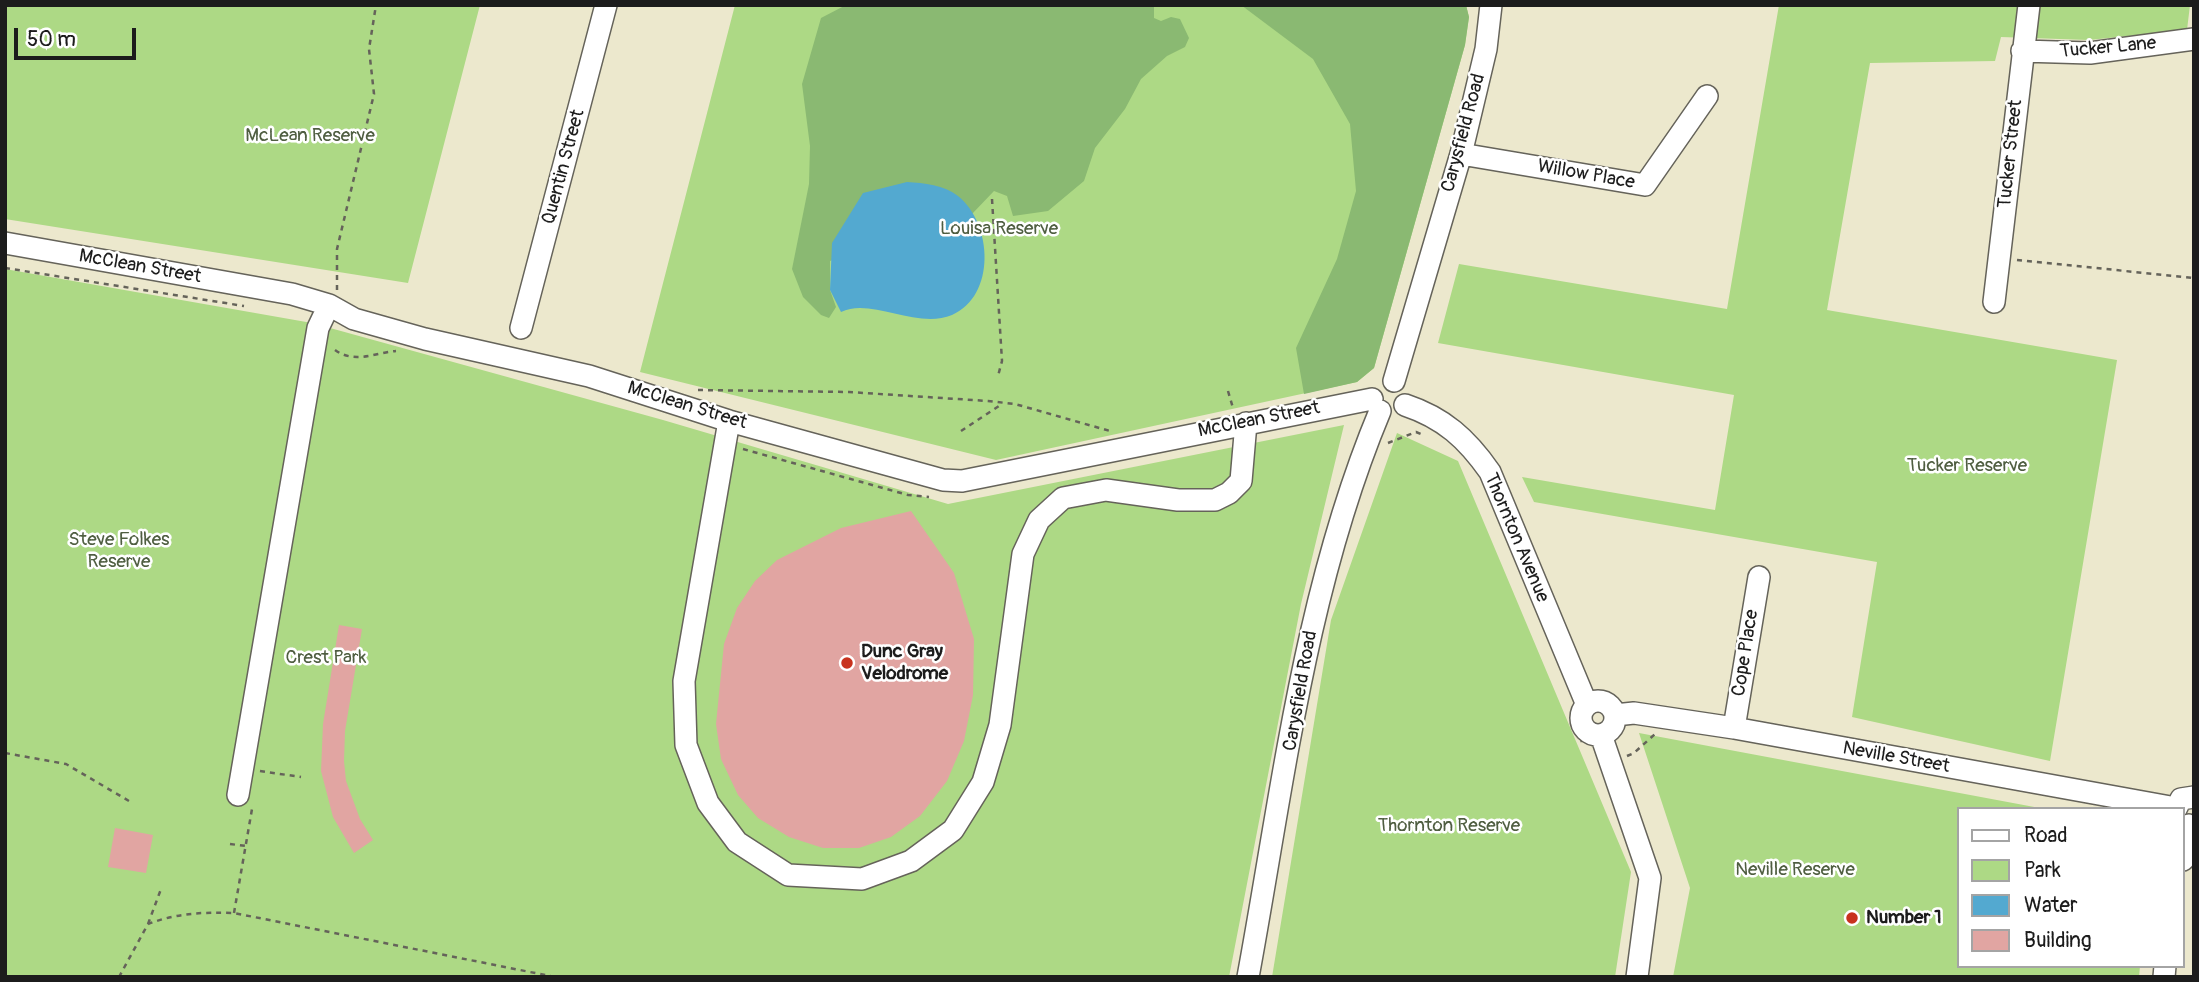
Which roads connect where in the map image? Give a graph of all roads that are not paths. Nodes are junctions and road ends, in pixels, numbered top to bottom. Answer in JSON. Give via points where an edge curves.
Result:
{"nodes":[{"id":1,"x":606,"y":5,"type":"edge"},
{"id":2,"x":1491,"y":5,"type":"edge"},
{"id":3,"x":2029,"y":5,"type":"edge"},
{"id":4,"x":2194,"y":39,"type":"edge"},
{"id":5,"x":2022,"y":51,"type":"junction"},
{"id":6,"x":1707,"y":96,"type":"dead end"},
{"id":7,"x":1461,"y":154,"type":"junction"},
{"id":8,"x":5,"y":243,"type":"edge"},
{"id":9,"x":1994,"y":302,"type":"dead end"},
{"id":10,"x":329,"y":305,"type":"junction"},
{"id":11,"x":522,"y":328,"type":"dead end"},
{"id":12,"x":1394,"y":380,"type":"junction"},
{"id":13,"x":1405,"y":404,"type":"junction"},
{"id":14,"x":1376,"y":405,"type":"junction"},
{"id":15,"x":1240,"y":418,"type":"junction"},
{"id":16,"x":729,"y":421,"type":"junction"},
{"id":17,"x":1759,"y":577,"type":"dead end"},
{"id":18,"x":1579,"y":710,"type":"junction"},
{"id":19,"x":1615,"y":715,"type":"junction"},
{"id":20,"x":1734,"y":728,"type":"junction"},
{"id":21,"x":1601,"y":735,"type":"junction"},
{"id":22,"x":238,"y":795,"type":"dead end"},
{"id":23,"x":2181,"y":807,"type":"edge"},
{"id":24,"x":2187,"y":808,"type":"edge"},
{"id":25,"x":2185,"y":834,"type":"edge"},
{"id":26,"x":1248,"y":977,"type":"edge"},
{"id":27,"x":1637,"y":977,"type":"edge"}],
"edges":[{"from":1,"to":11,"type":"street","name":"Quentin Street"},
{"from":2,"to":7,"type":"street","name":"Carysfield Road","via":[[1486,49]]},
{"from":3,"to":5,"type":"street","name":"Tucker Street"},
{"from":4,"to":5,"type":"street","name":"Tucker Lane","via":[[2090,53]]},
{"from":5,"to":9,"type":"street","name":"Tucker Street"},
{"from":6,"to":7,"type":"street","name":"Willow Place","via":[[1645,185]]},
{"from":7,"to":12,"type":"street","name":"Carysfield Road"},
{"from":8,"to":10,"type":"street","name":"McClean Street","via":[[292,294]]},
{"from":10,"to":16,"type":"street","name":"McClean Street","via":[[354,319],[589,376]]},
{"from":10,"to":22,"type":"street","via":[[318,328]]},
{"from":12,"to":13,"type":"street","via":[[1404,387]]},
{"from":12,"to":14,"type":"street","via":[[1378,384]]},
{"from":13,"to":14,"type":"street","via":[[1393,414]]},
{"from":13,"to":18,"type":"street","name":"Thornton Avenue","via":[[1450,426],[1490,472]]},
{"from":14,"to":15,"type":"street","name":"McClean Street"},
{"from":14,"to":26,"type":"street","name":"Carysfield Road","via":[[1314,618]]},
{"from":15,"to":16,"type":"street","name":"McClean Street","via":[[962,481],[943,480]]},
{"from":15,"to":16,"type":"street","via":[[1241,481],[1229,493],[1215,500],[1178,500],[1106,490],[1063,498],[1039,520],[1023,554],[1000,725],[983,782],[953,830],[911,861],[862,879],[788,875],[737,842],[708,803],[686,745],[684,681]]},
{"from":17,"to":20,"type":"street","name":"Cope Place"},
{"from":18,"to":19,"type":"street","via":[[1604,702]]},
{"from":18,"to":21,"type":"street","name":"Thornton Avenue","via":[[1590,734]]},
{"from":19,"to":20,"type":"street","name":"Neville Street","via":[[1634,713]]},
{"from":19,"to":21,"type":"street","via":[[1612,728]]},
{"from":20,"to":23,"type":"street","name":"Neville Street"},
{"from":21,"to":27,"type":"street","name":"Thornton Avenue","via":[[1650,878]]},
{"from":24,"to":25,"type":"street"}]}
